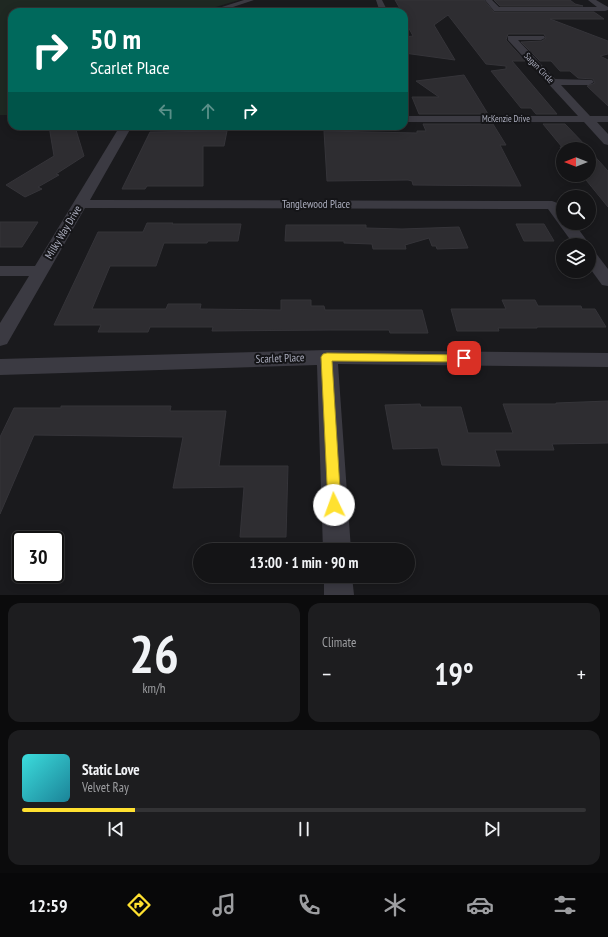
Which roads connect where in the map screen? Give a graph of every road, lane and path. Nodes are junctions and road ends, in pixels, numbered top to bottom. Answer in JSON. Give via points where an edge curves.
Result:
{"nodes":[{"id":1,"x":251,"y":0,"type":"edge"},
{"id":2,"x":488,"y":0,"type":"edge"},
{"id":3,"x":590,"y":0,"type":"edge"},
{"id":4,"x":224,"y":8,"type":"edge"},
{"id":5,"x":541,"y":38,"type":"dead end"},
{"id":6,"x":553,"y":82,"type":"junction"},
{"id":7,"x":589,"y":82,"type":"dead end"},
{"id":8,"x":408,"y":119,"type":"edge"},
{"id":9,"x":608,"y":119,"type":"edge"},
{"id":10,"x":587,"y":120,"type":"junction"},
{"id":11,"x":124,"y":130,"type":"edge"},
{"id":12,"x":608,"y":141,"type":"edge"},
{"id":13,"x":80,"y":204,"type":"junction"},
{"id":14,"x":556,"y":210,"type":"edge"},
{"id":15,"x":596,"y":264,"type":"edge"},
{"id":16,"x":0,"y":271,"type":"edge"},
{"id":17,"x":40,"y":271,"type":"junction"},
{"id":18,"x":608,"y":280,"type":"edge"},
{"id":19,"x":0,"y":339,"type":"edge"},
{"id":20,"x":327,"y":357,"type":"junction"},
{"id":21,"x":608,"y":360,"type":"edge"},
{"id":22,"x":0,"y":367,"type":"edge"},
{"id":23,"x":337,"y":543,"type":"edge"},
{"id":24,"x":338,"y":583,"type":"edge"},
{"id":25,"x":339,"y":595,"type":"edge"}],
"edges":[{"from":1,"to":4,"type":"street"},
{"from":2,"to":3,"type":"street","via":[[497,9],[605,9]]},
{"from":5,"to":6,"type":"street","name":"Sagan Circle","via":[[511,38]]},
{"from":6,"to":7,"type":"street"},
{"from":6,"to":10,"type":"street","name":"Sagan Circle"},
{"from":8,"to":10,"type":"street","name":"McKenzie Drive"},
{"from":9,"to":10,"type":"street","name":"McKenzie Drive"},
{"from":10,"to":12,"type":"street","name":"Sagan Circle"},
{"from":11,"to":13,"type":"street","name":"Milky Way Drive"},
{"from":13,"to":14,"type":"street","name":"Tanglewood Place","via":[[552,205]]},
{"from":13,"to":17,"type":"street","name":"Milky Way Drive"},
{"from":15,"to":18,"type":"street"},
{"from":16,"to":17,"type":"street"},
{"from":17,"to":19,"type":"street","name":"Milky Way Drive"},
{"from":20,"to":21,"type":"street","name":"Scarlet Place"},
{"from":20,"to":22,"type":"street","name":"Scarlet Place"},
{"from":20,"to":23,"type":"street"},
{"from":24,"to":25,"type":"street"}]}
